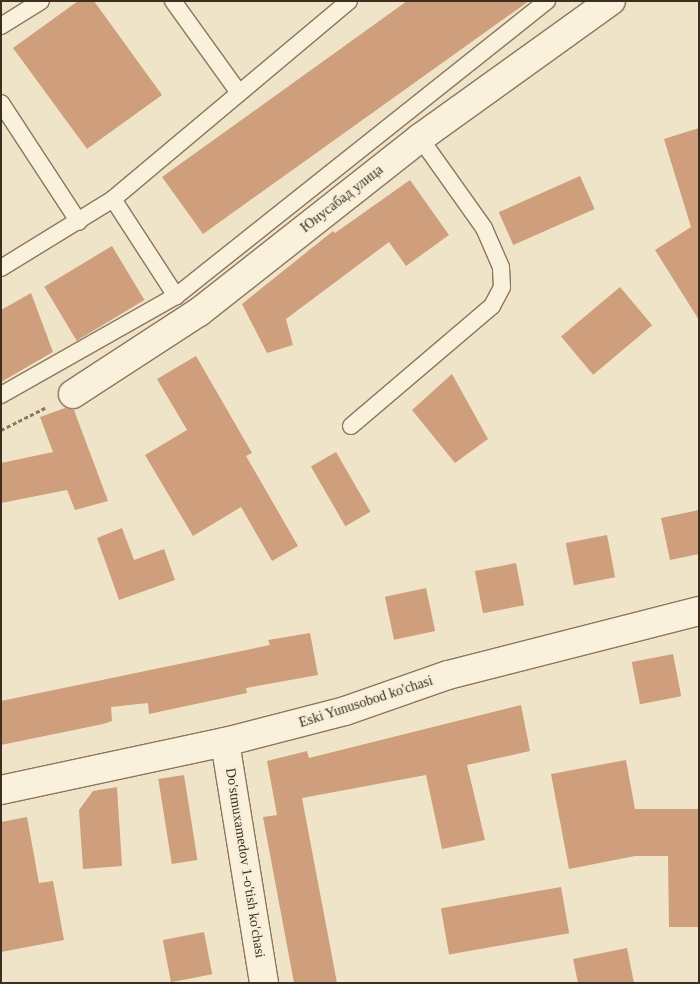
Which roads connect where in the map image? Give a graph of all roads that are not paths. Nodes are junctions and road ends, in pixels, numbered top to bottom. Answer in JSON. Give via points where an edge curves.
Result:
{"nodes":[{"id":1,"x":41,"y":1,"type":"edge"},
{"id":2,"x":173,"y":1,"type":"edge"},
{"id":3,"x":349,"y":1,"type":"edge"},
{"id":4,"x":547,"y":1,"type":"edge"},
{"id":5,"x":611,"y":1,"type":"edge"},
{"id":6,"x":1,"y":26,"type":"edge"},
{"id":7,"x":239,"y":93,"type":"junction"},
{"id":8,"x":1,"y":104,"type":"edge"},
{"id":9,"x":420,"y":138,"type":"junction"},
{"id":10,"x":113,"y":199,"type":"junction"},
{"id":11,"x":78,"y":222,"type":"junction"},
{"id":12,"x":1,"y":268,"type":"edge"},
{"id":13,"x":176,"y":296,"type":"junction"},
{"id":14,"x":72,"y":394,"type":"road end"},
{"id":15,"x":1,"y":395,"type":"edge"},
{"id":16,"x":351,"y":426,"type":"dead end"},
{"id":17,"x":699,"y":611,"type":"edge"},
{"id":18,"x":225,"y":742,"type":"junction"},
{"id":19,"x":1,"y":790,"type":"edge"},
{"id":20,"x":264,"y":983,"type":"edge"}],
"edges":[{"from":1,"to":6,"type":"lane"},
{"from":2,"to":7,"type":"lane"},
{"from":3,"to":7,"type":"lane"},
{"from":4,"to":13,"type":"lane"},
{"from":5,"to":9,"type":"street","name":"Юнусабад улица"},
{"from":7,"to":10,"type":"lane"},
{"from":8,"to":11,"type":"lane"},
{"from":9,"to":14,"type":"street","name":"Юнусабад улица","via":[[199,312]]},
{"from":9,"to":16,"type":"lane","via":[[484,228],[502,267],[502,287],[492,306]]},
{"from":10,"to":11,"type":"lane"},
{"from":10,"to":13,"type":"lane"},
{"from":11,"to":12,"type":"lane"},
{"from":13,"to":15,"type":"lane"},
{"from":17,"to":18,"type":"street","name":"Eski Yunusobod ko'chasi","via":[[448,675],[345,711]]},
{"from":18,"to":19,"type":"street","name":"Eski Yunusobod ko'chasi"},
{"from":18,"to":20,"type":"street","name":"Do'stmuxamedov 1-o'tish ko'chasi"}]}
